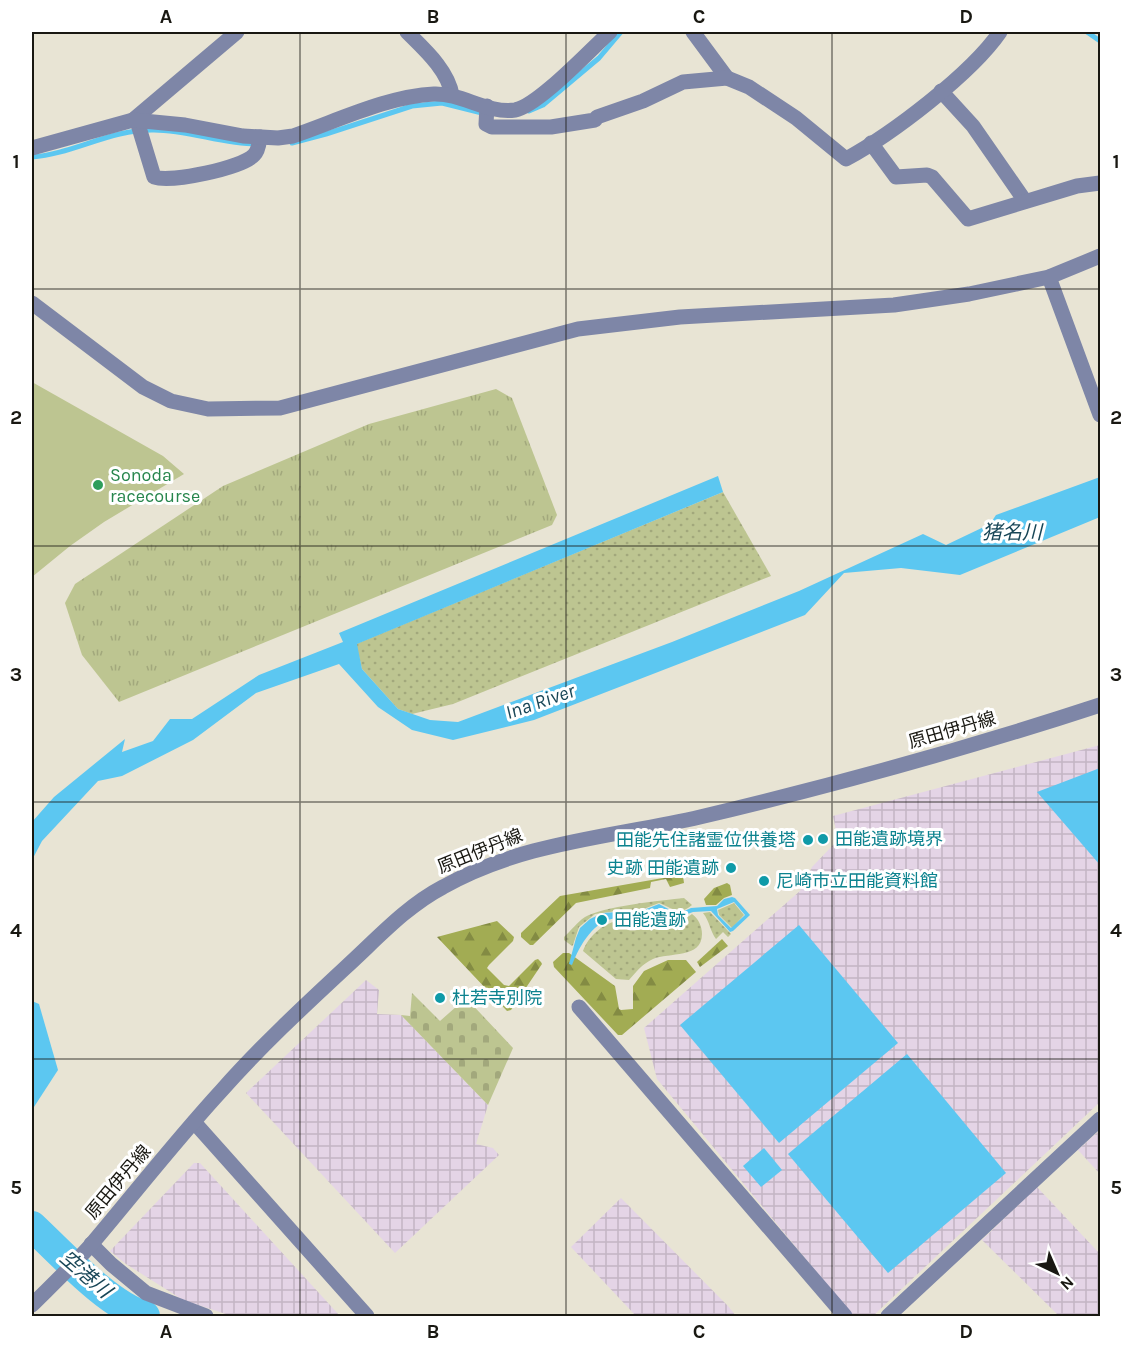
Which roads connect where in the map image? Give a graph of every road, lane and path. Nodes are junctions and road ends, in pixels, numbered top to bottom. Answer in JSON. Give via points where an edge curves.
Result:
{"nodes":[{"id":1,"x":237,"y":32,"type":"edge"},
{"id":2,"x":407,"y":32,"type":"edge"},
{"id":3,"x":610,"y":32,"type":"edge"},
{"id":4,"x":693,"y":32,"type":"edge"},
{"id":5,"x":995,"y":33,"type":"edge"},
{"id":6,"x":727,"y":78,"type":"junction"},
{"id":7,"x":941,"y":91,"type":"junction"},
{"id":8,"x":452,"y":95,"type":"junction"},
{"id":9,"x":487,"y":106,"type":"junction"},
{"id":10,"x":135,"y":121,"type":"junction"},
{"id":11,"x":260,"y":137,"type":"junction"},
{"id":12,"x":871,"y":143,"type":"junction"},
{"id":13,"x":32,"y":148,"type":"edge"},
{"id":14,"x":1101,"y":183,"type":"edge"},
{"id":15,"x":1025,"y":201,"type":"junction"},
{"id":16,"x":1101,"y":256,"type":"edge"},
{"id":17,"x":1049,"y":277,"type":"junction"},
{"id":18,"x":32,"y":303,"type":"edge"},
{"id":19,"x":1101,"y":415,"type":"edge"},
{"id":20,"x":1101,"y":705,"type":"edge"},
{"id":21,"x":579,"y":1007,"type":"dead end"},
{"id":22,"x":1101,"y":1119,"type":"edge"},
{"id":23,"x":194,"y":1122,"type":"junction"},
{"id":24,"x":89,"y":1246,"type":"junction"},
{"id":25,"x":32,"y":1305,"type":"edge"},
{"id":26,"x":206,"y":1317,"type":"edge"},
{"id":27,"x":367,"y":1317,"type":"edge"},
{"id":28,"x":845,"y":1317,"type":"edge"},
{"id":29,"x":888,"y":1317,"type":"edge"}],
"edges":[{"from":1,"to":10,"type":"street"},
{"from":2,"to":8,"type":"street","via":[[439,66]]},
{"from":3,"to":9,"type":"street","via":[[535,101],[516,110]]},
{"from":4,"to":6,"type":"street"},
{"from":5,"to":7,"type":"street","via":[[976,59]]},
{"from":6,"to":9,"type":"street","via":[[683,82],[595,120],[551,127],[492,127],[486,124]]},
{"from":6,"to":12,"type":"street","via":[[749,87],[796,118],[846,159]]},
{"from":7,"to":12,"type":"street"},
{"from":7,"to":15,"type":"street","via":[[973,126]]},
{"from":8,"to":9,"type":"street"},
{"from":8,"to":11,"type":"street","via":[[398,99],[293,136]]},
{"from":10,"to":11,"type":"street","via":[[185,124]]},
{"from":10,"to":11,"type":"street","via":[[154,177],[159,179],[210,172],[239,163],[258,150]]},
{"from":10,"to":13,"type":"street"},
{"from":12,"to":15,"type":"street","via":[[896,177],[932,177],[968,219]]},
{"from":14,"to":15,"type":"street"},
{"from":16,"to":17,"type":"street"},
{"from":17,"to":18,"type":"street","via":[[894,305],[680,317],[578,329],[280,408],[208,409],[171,401],[143,387]]},
{"from":17,"to":19,"type":"street"},
{"from":20,"to":23,"type":"street","name":"原田伊丹線","via":[[988,741],[805,791],[696,818],[528,851],[472,872],[423,898],[399,918],[315,996]]},
{"from":21,"to":28,"type":"street"},
{"from":22,"to":29,"type":"street"},
{"from":23,"to":24,"type":"street","name":"原田伊丹線"},
{"from":23,"to":27,"type":"street"},
{"from":24,"to":25,"type":"street","name":"原田伊丹線"},
{"from":24,"to":26,"type":"street","via":[[146,1293]]}]}
